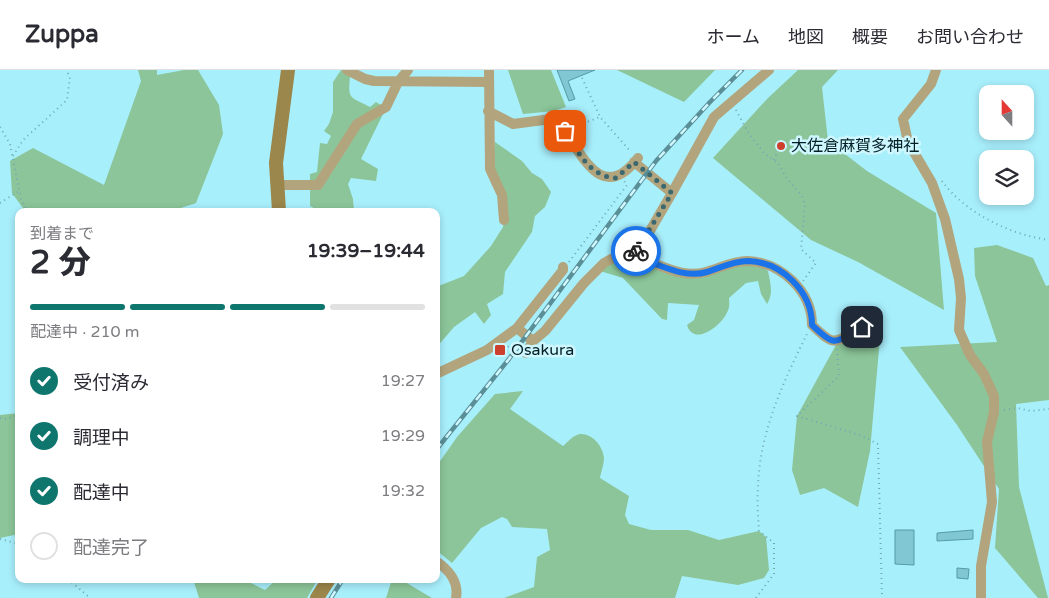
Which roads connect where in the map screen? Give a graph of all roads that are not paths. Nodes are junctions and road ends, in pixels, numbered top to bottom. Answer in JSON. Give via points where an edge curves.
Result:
{"nodes":[{"id":1,"x":288,"y":70,"type":"edge"},
{"id":2,"x":347,"y":70,"type":"edge"},
{"id":3,"x":408,"y":70,"type":"edge"},
{"id":4,"x":489,"y":70,"type":"edge"},
{"id":5,"x":769,"y":70,"type":"edge"},
{"id":6,"x":936,"y":70,"type":"edge"},
{"id":7,"x":398,"y":82,"type":"junction"},
{"id":8,"x":489,"y":82,"type":"junction"},
{"id":9,"x":488,"y":111,"type":"junction"},
{"id":10,"x":278,"y":186,"type":"junction"},
{"id":11,"x":672,"y":193,"type":"junction"},
{"id":12,"x":279,"y":208,"type":"edge"},
{"id":13,"x":504,"y":220,"type":"dead end"},
{"id":14,"x":636,"y":251,"type":"junction"},
{"id":15,"x":563,"y":268,"type":"road end"},
{"id":16,"x":862,"y":327,"type":"dead end"},
{"id":17,"x":517,"y":328,"type":"junction"},
{"id":18,"x":533,"y":341,"type":"junction"},
{"id":19,"x":521,"y":352,"type":"road end"},
{"id":20,"x":440,"y":372,"type":"edge"},
{"id":21,"x":440,"y":564,"type":"edge"},
{"id":22,"x":326,"y":583,"type":"edge"},
{"id":23,"x":317,"y":598,"type":"edge"},
{"id":24,"x":456,"y":598,"type":"edge"},
{"id":25,"x":981,"y":598,"type":"edge"}],
"edges":[{"from":1,"to":10,"type":"street","via":[[276,163]]},
{"from":2,"to":7,"type":"street","via":[[365,79]]},
{"from":3,"to":7,"type":"street"},
{"from":4,"to":8,"type":"street"},
{"from":5,"to":11,"type":"street","via":[[714,117]]},
{"from":6,"to":25,"type":"street","via":[[930,84],[903,119],[903,124],[908,142],[932,183],[945,219],[959,279],[959,330],[994,396],[987,442],[992,502],[981,566]]},
{"from":7,"to":8,"type":"street"},
{"from":7,"to":10,"type":"street","via":[[386,106],[357,124],[318,185]]},
{"from":8,"to":9,"type":"street"},
{"from":9,"to":11,"type":"street","via":[[513,124],[551,118],[557,120],[580,156],[604,176],[616,178],[637,161]]},
{"from":9,"to":13,"type":"street","via":[[490,169],[502,195]]},
{"from":10,"to":12,"type":"street"},
{"from":11,"to":14,"type":"street"},
{"from":14,"to":16,"type":"street","via":[[644,260],[691,274],[741,262],[767,264],[799,287],[812,314],[812,325],[828,340],[836,341]]},
{"from":14,"to":18,"type":"street","via":[[604,263]]},
{"from":15,"to":17,"type":"street"},
{"from":17,"to":18,"type":"street"},
{"from":17,"to":20,"type":"street","via":[[488,350]]},
{"from":18,"to":19,"type":"street"},
{"from":21,"to":24,"type":"street","via":[[456,584]]},
{"from":22,"to":23,"type":"street"}]}
